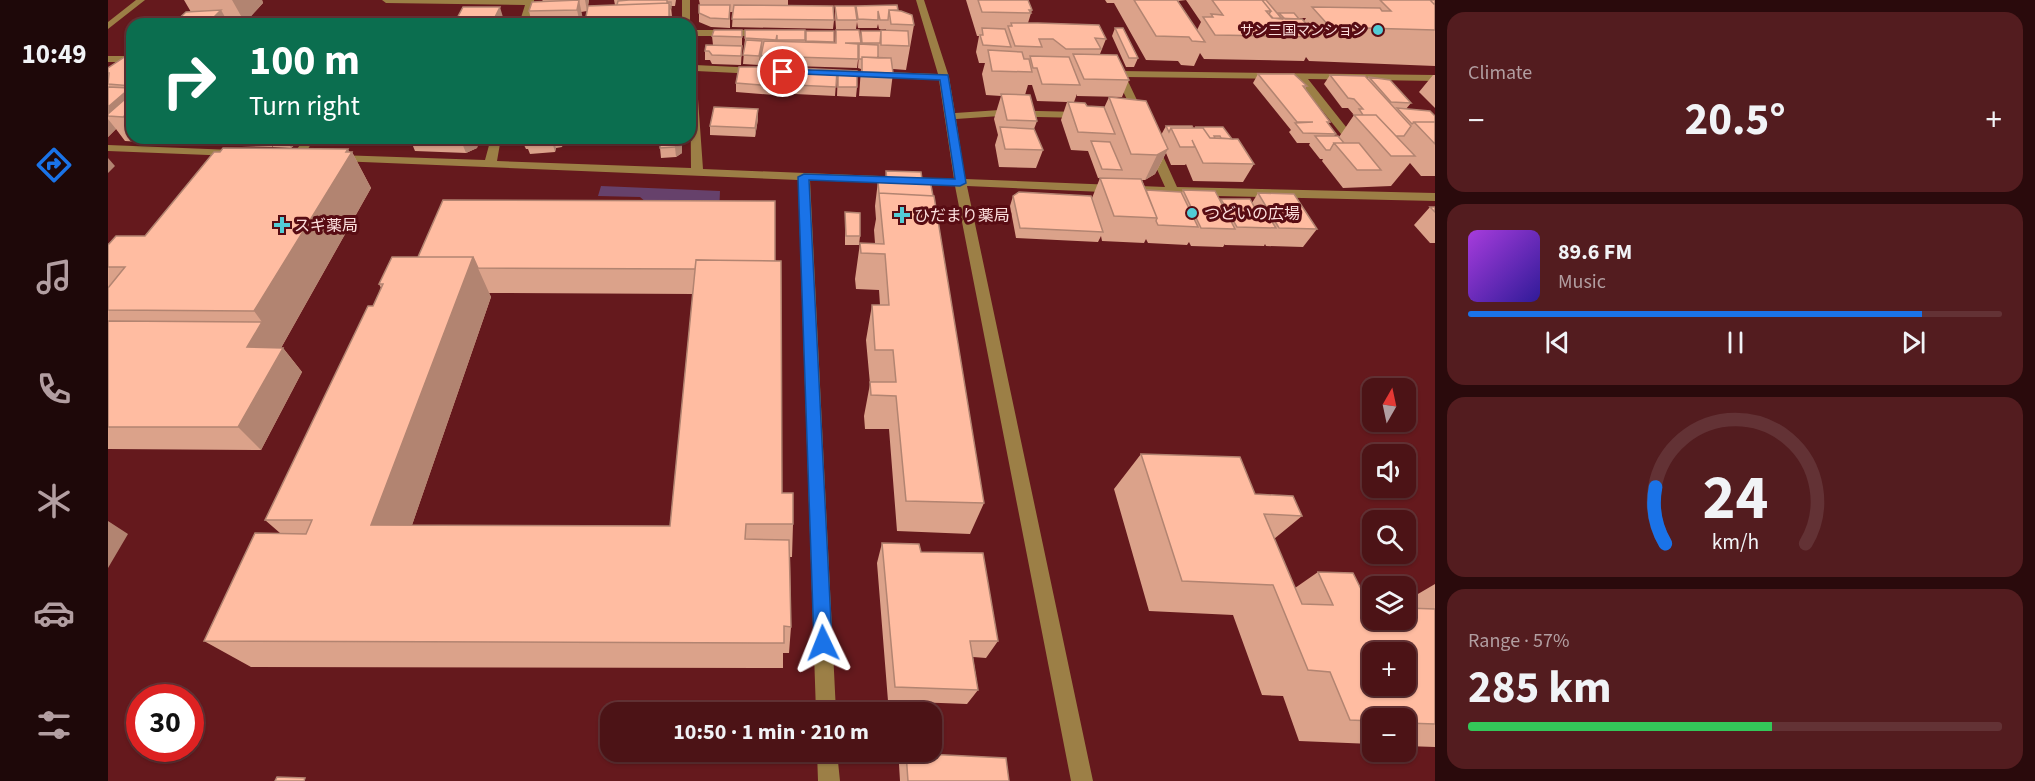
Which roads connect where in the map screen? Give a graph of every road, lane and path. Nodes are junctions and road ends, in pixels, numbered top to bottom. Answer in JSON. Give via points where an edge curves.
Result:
{"nodes":[{"id":1,"x":141,"y":0,"type":"edge"},
{"id":2,"x":387,"y":0,"type":"edge"},
{"id":3,"x":686,"y":0,"type":"edge"},
{"id":4,"x":920,"y":0,"type":"edge"},
{"id":5,"x":530,"y":1,"type":"edge"},
{"id":6,"x":526,"y":18,"type":"edge"},
{"id":7,"x":687,"y":18,"type":"edge"},
{"id":8,"x":108,"y":26,"type":"edge"},
{"id":9,"x":696,"y":33,"type":"edge"},
{"id":10,"x":771,"y":33,"type":"edge"},
{"id":11,"x":920,"y":34,"type":"dead end"},
{"id":12,"x":932,"y":34,"type":"junction"},
{"id":13,"x":108,"y":59,"type":"edge"},
{"id":14,"x":126,"y":59,"type":"edge"},
{"id":15,"x":696,"y":68,"type":"edge"},
{"id":16,"x":772,"y":71,"type":"edge"},
{"id":17,"x":829,"y":73,"type":"edge"},
{"id":18,"x":1300,"y":76,"type":"junction"},
{"id":19,"x":944,"y":77,"type":"junction"},
{"id":20,"x":1435,"y":78,"type":"edge"},
{"id":21,"x":1093,"y":115,"type":"edge"},
{"id":22,"x":950,"y":116,"type":"junction"},
{"id":23,"x":1145,"y":127,"type":"edge"},
{"id":24,"x":1149,"y":138,"type":"edge"},
{"id":25,"x":1353,"y":142,"type":"edge"},
{"id":26,"x":186,"y":144,"type":"edge"},
{"id":27,"x":308,"y":144,"type":"edge"},
{"id":28,"x":495,"y":144,"type":"edge"},
{"id":29,"x":695,"y":144,"type":"edge"},
{"id":30,"x":108,"y":148,"type":"edge"},
{"id":31,"x":180,"y":151,"type":"junction"},
{"id":32,"x":251,"y":154,"type":"edge"},
{"id":33,"x":490,"y":165,"type":"junction"},
{"id":34,"x":697,"y":172,"type":"junction"},
{"id":35,"x":804,"y":177,"type":"junction"},
{"id":36,"x":960,"y":183,"type":"junction"},
{"id":37,"x":1173,"y":191,"type":"junction"},
{"id":38,"x":1435,"y":196,"type":"edge"},
{"id":39,"x":826,"y":702,"type":"edge"},
{"id":40,"x":827,"y":762,"type":"edge"},
{"id":41,"x":828,"y":781,"type":"edge"},
{"id":42,"x":1082,"y":781,"type":"edge"}],
"edges":[{"from":1,"to":8,"type":"street"},
{"from":2,"to":5,"type":"street"},
{"from":3,"to":7,"type":"street"},
{"from":4,"to":12,"type":"street"},
{"from":5,"to":6,"type":"street"},
{"from":9,"to":10,"type":"street"},
{"from":11,"to":12,"type":"street"},
{"from":12,"to":19,"type":"street"},
{"from":13,"to":14,"type":"street"},
{"from":15,"to":16,"type":"street"},
{"from":17,"to":19,"type":"street"},
{"from":18,"to":20,"type":"street","via":[[1385,82]]},
{"from":18,"to":23,"type":"street","via":[[1120,74],[1134,116]]},
{"from":18,"to":25,"type":"street"},
{"from":19,"to":22,"type":"street"},
{"from":21,"to":22,"type":"street"},
{"from":22,"to":36,"type":"street"},
{"from":24,"to":37,"type":"street"},
{"from":26,"to":31,"type":"street"},
{"from":27,"to":33,"type":"street","via":[[303,156]]},
{"from":28,"to":33,"type":"street"},
{"from":29,"to":34,"type":"street"},
{"from":30,"to":31,"type":"street"},
{"from":31,"to":32,"type":"street"},
{"from":33,"to":34,"type":"street"},
{"from":34,"to":35,"type":"street"},
{"from":35,"to":36,"type":"street"},
{"from":35,"to":39,"type":"street"},
{"from":36,"to":37,"type":"street"},
{"from":36,"to":42,"type":"street"},
{"from":37,"to":38,"type":"street"},
{"from":40,"to":41,"type":"street"}]}
